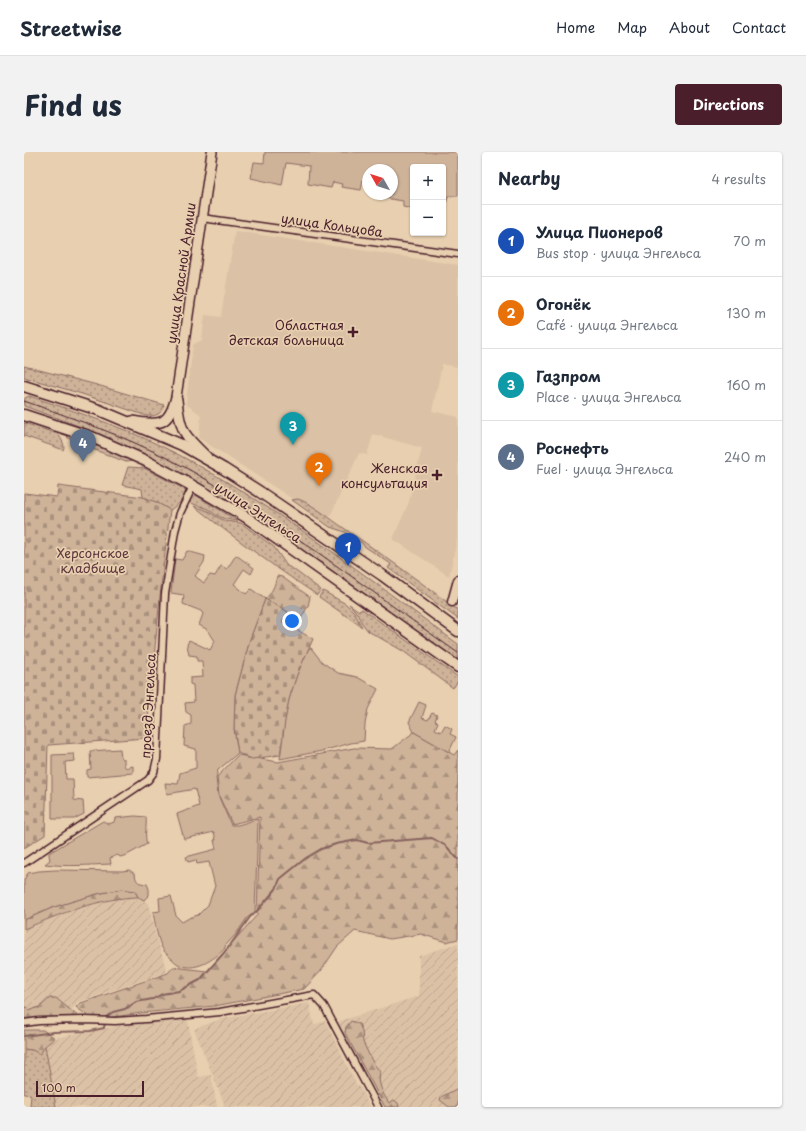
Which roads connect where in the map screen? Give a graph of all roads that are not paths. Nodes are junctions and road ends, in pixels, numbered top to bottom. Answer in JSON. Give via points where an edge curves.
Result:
{"nodes":[{"id":1,"x":212,"y":152,"type":"edge"},
{"id":2,"x":202,"y":218,"type":"junction"},
{"id":3,"x":458,"y":254,"type":"edge"},
{"id":4,"x":24,"y":386,"type":"edge"},
{"id":5,"x":47,"y":393,"type":"junction"},
{"id":6,"x":24,"y":394,"type":"edge"},
{"id":7,"x":176,"y":397,"type":"junction"},
{"id":8,"x":24,"y":409,"type":"edge"},
{"id":9,"x":24,"y":415,"type":"edge"},
{"id":10,"x":118,"y":418,"type":"junction"},
{"id":11,"x":39,"y":420,"type":"junction"},
{"id":12,"x":224,"y":469,"type":"junction"},
{"id":13,"x":193,"y":486,"type":"junction"},
{"id":14,"x":458,"y":580,"type":"edge"},
{"id":15,"x":452,"y":602,"type":"dead end"},
{"id":16,"x":458,"y":630,"type":"edge"},
{"id":17,"x":458,"y":667,"type":"edge"},
{"id":18,"x":24,"y":863,"type":"edge"},
{"id":19,"x":24,"y":1024,"type":"edge"},
{"id":20,"x":378,"y":1107,"type":"edge"}],
"edges":[{"from":1,"to":2,"type":"main road","name":"улица Красной Армии"},
{"from":2,"to":3,"type":"street","name":"улица Кольцова"},
{"from":2,"to":7,"type":"main road","name":"улица Красной Армии"},
{"from":4,"to":5,"type":"main road","name":"улица Энгельса"},
{"from":5,"to":6,"type":"main road"},
{"from":5,"to":10,"type":"main road","name":"улица Энгельса"},
{"from":7,"to":10,"type":"main road","via":[[168,416],[158,424]]},
{"from":7,"to":12,"type":"main road","via":[[182,430],[208,458]]},
{"from":8,"to":11,"type":"main road"},
{"from":9,"to":11,"type":"main road","name":"улица Энгельса"},
{"from":10,"to":12,"type":"main road","name":"улица Энгельса","via":[[182,445]]},
{"from":11,"to":13,"type":"main road","name":"улица Энгельса","via":[[94,438]]},
{"from":12,"to":16,"type":"main road","name":"улица Энгельса"},
{"from":13,"to":17,"type":"main road","name":"улица Энгельса","via":[[246,517]]},
{"from":13,"to":18,"type":"street","name":"проезд Энгельса","via":[[180,513],[175,531],[165,594],[157,759],[154,772],[148,780]]},
{"from":14,"to":15,"type":"street"},
{"from":19,"to":20,"type":"street","via":[[39,1021],[159,1018],[220,1012],[314,996],[324,1006]]}]}
